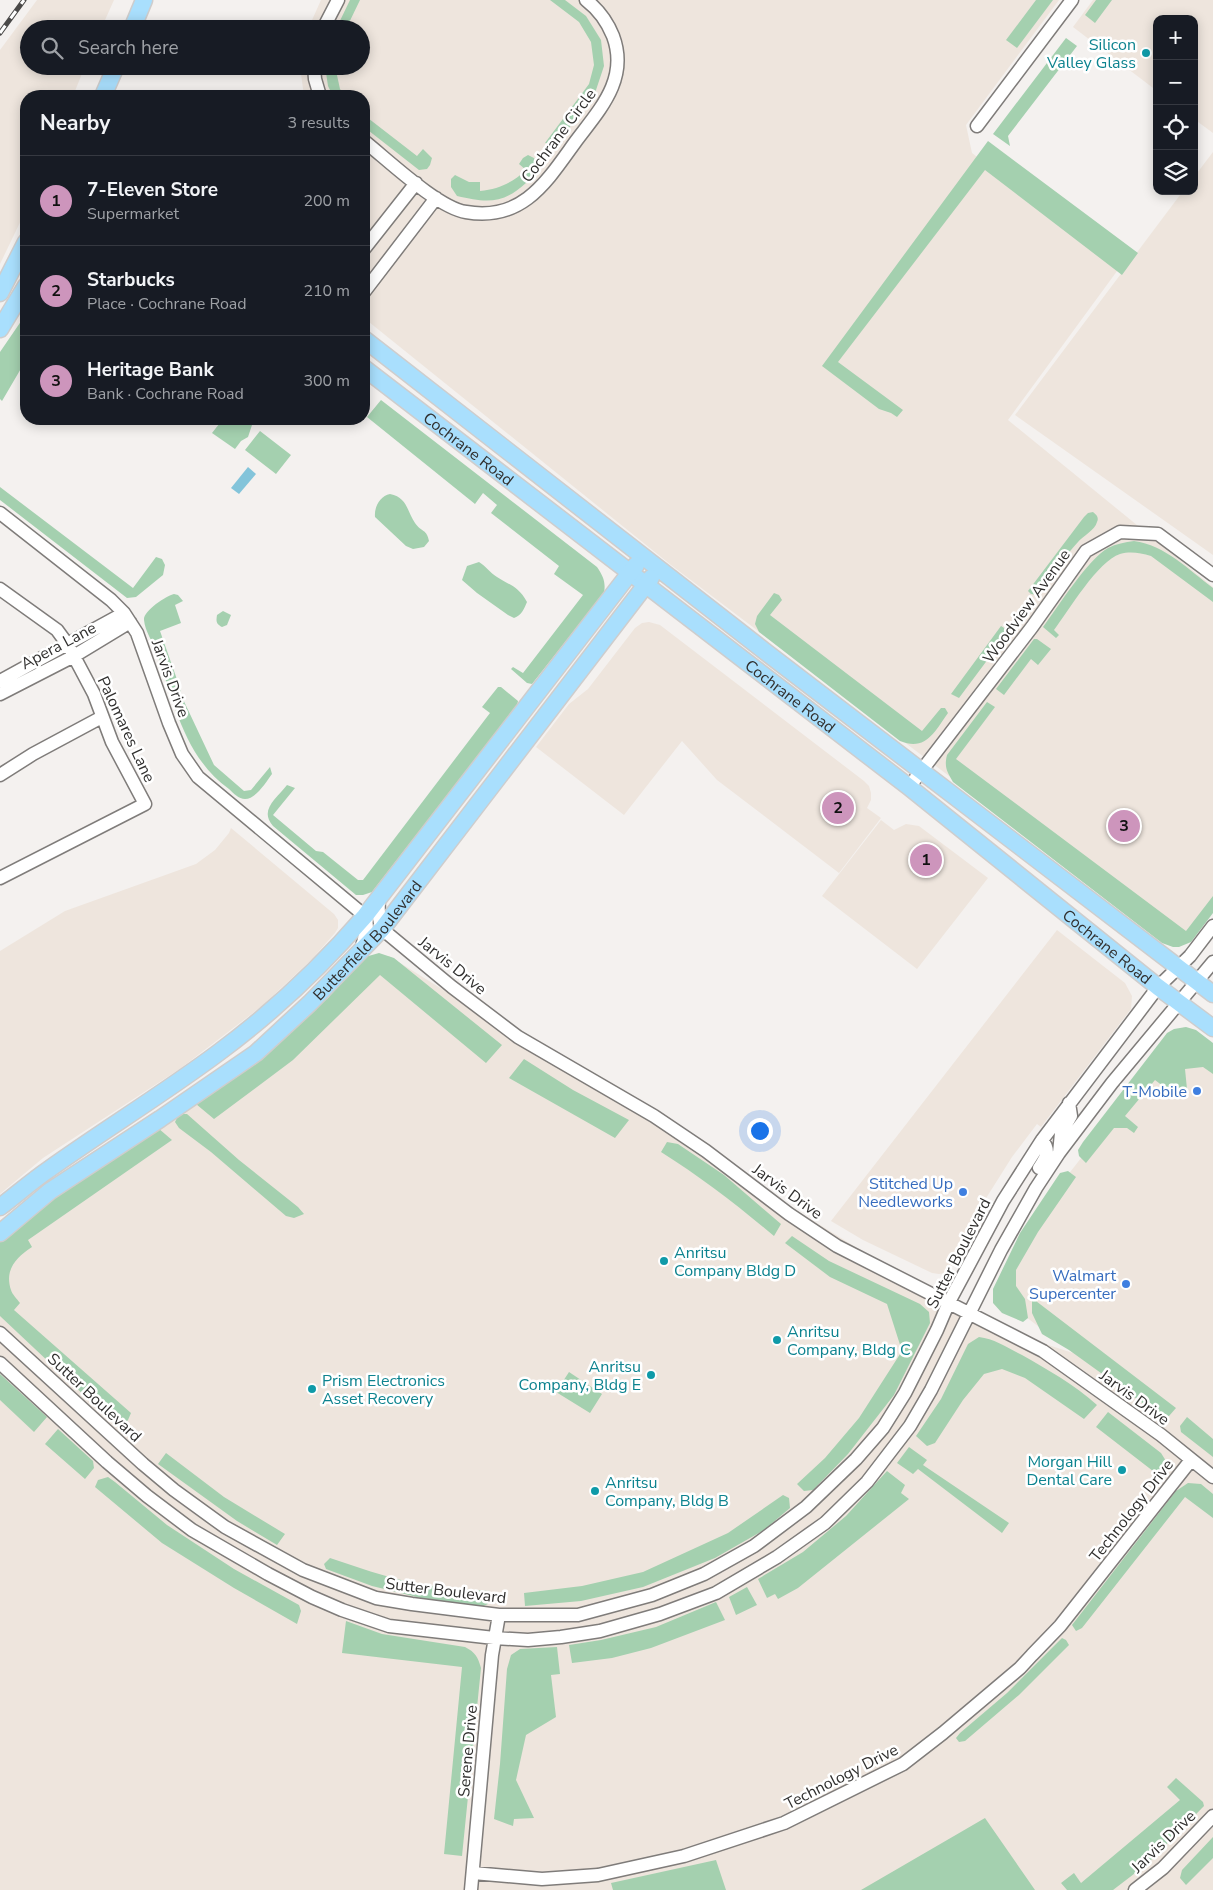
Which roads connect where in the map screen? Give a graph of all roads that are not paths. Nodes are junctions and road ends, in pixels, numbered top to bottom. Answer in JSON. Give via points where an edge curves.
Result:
{"nodes":[{"id":1,"x":144,"y":0,"type":"edge"},
{"id":2,"x":338,"y":0,"type":"edge"},
{"id":3,"x":586,"y":0,"type":"edge"},
{"id":4,"x":1072,"y":0,"type":"edge"},
{"id":5,"x":136,"y":20,"type":"edge"},
{"id":6,"x":328,"y":20,"type":"edge"},
{"id":7,"x":112,"y":75,"type":"edge"},
{"id":8,"x":315,"y":75,"type":"edge"},
{"id":9,"x":106,"y":90,"type":"edge"},
{"id":10,"x":318,"y":90,"type":"edge"},
{"id":11,"x":977,"y":126,"type":"dead end"},
{"id":12,"x":370,"y":146,"type":"edge"},
{"id":13,"x":416,"y":182,"type":"junction"},
{"id":14,"x":436,"y":198,"type":"junction"},
{"id":15,"x":370,"y":241,"type":"edge"},
{"id":16,"x":20,"y":254,"type":"edge"},
{"id":17,"x":370,"y":284,"type":"edge"},
{"id":18,"x":0,"y":293,"type":"edge"},
{"id":19,"x":20,"y":296,"type":"edge"},
{"id":20,"x":0,"y":329,"type":"edge"},
{"id":21,"x":370,"y":344,"type":"edge"},
{"id":22,"x":370,"y":373,"type":"edge"},
{"id":23,"x":0,"y":513,"type":"edge"},
{"id":24,"x":642,"y":555,"type":"junction"},
{"id":25,"x":658,"y":568,"type":"junction"},
{"id":26,"x":631,"y":572,"type":"junction"},
{"id":27,"x":1213,"y":575,"type":"edge"},
{"id":28,"x":646,"y":586,"type":"junction"},
{"id":29,"x":1,"y":592,"type":"edge"},
{"id":30,"x":127,"y":618,"type":"junction"},
{"id":31,"x":71,"y":650,"type":"junction"},
{"id":32,"x":0,"y":681,"type":"edge"},
{"id":33,"x":0,"y":694,"type":"edge"},
{"id":34,"x":102,"y":717,"type":"junction"},
{"id":35,"x":922,"y":771,"type":"junction"},
{"id":36,"x":0,"y":775,"type":"edge"},
{"id":37,"x":909,"y":787,"type":"junction"},
{"id":38,"x":0,"y":878,"type":"edge"},
{"id":39,"x":378,"y":898,"type":"junction"},
{"id":40,"x":365,"y":916,"type":"junction"},
{"id":41,"x":1213,"y":926,"type":"edge"},
{"id":42,"x":382,"y":929,"type":"junction"},
{"id":43,"x":361,"y":951,"type":"junction"},
{"id":44,"x":1213,"y":962,"type":"edge"},
{"id":45,"x":1177,"y":968,"type":"junction"},
{"id":46,"x":1197,"y":982,"type":"junction"},
{"id":47,"x":1158,"y":987,"type":"junction"},
{"id":48,"x":1213,"y":994,"type":"edge"},
{"id":49,"x":1179,"y":1002,"type":"junction"},
{"id":50,"x":1213,"y":1028,"type":"edge"},
{"id":51,"x":1069,"y":1103,"type":"junction"},
{"id":52,"x":1042,"y":1140,"type":"junction"},
{"id":53,"x":1059,"y":1153,"type":"junction"},
{"id":54,"x":1036,"y":1188,"type":"junction"},
{"id":55,"x":0,"y":1207,"type":"edge"},
{"id":56,"x":0,"y":1234,"type":"edge"},
{"id":57,"x":950,"y":1302,"type":"junction"},
{"id":58,"x":970,"y":1312,"type":"junction"},
{"id":59,"x":0,"y":1333,"type":"edge"},
{"id":60,"x":0,"y":1363,"type":"edge"},
{"id":61,"x":1191,"y":1460,"type":"junction"},
{"id":62,"x":1213,"y":1477,"type":"edge"},
{"id":63,"x":499,"y":1615,"type":"junction"},
{"id":64,"x":494,"y":1638,"type":"junction"},
{"id":65,"x":1213,"y":1816,"type":"edge"},
{"id":66,"x":473,"y":1873,"type":"junction"},
{"id":67,"x":471,"y":1890,"type":"edge"},
{"id":68,"x":1135,"y":1890,"type":"edge"}],
"edges":[{"from":1,"to":5,"type":"main road"},
{"from":2,"to":6,"type":"street"},
{"from":3,"to":14,"type":"street","name":"Cochrane Circle","via":[[609,27],[617,52],[616,73],[605,103],[557,168],[531,197],[501,213],[455,210]]},
{"from":4,"to":11,"type":"street"},
{"from":7,"to":9,"type":"main road"},
{"from":8,"to":10,"type":"street"},
{"from":12,"to":13,"type":"street","name":"Cochrane Circle"},
{"from":13,"to":14,"type":"street","name":"Cochrane Circle"},
{"from":13,"to":15,"type":"street"},
{"from":14,"to":17,"type":"street"},
{"from":16,"to":18,"type":"main road"},
{"from":19,"to":20,"type":"main road"},
{"from":21,"to":24,"type":"main road","name":"Cochrane Road"},
{"from":22,"to":26,"type":"main road","name":"Cochrane Road"},
{"from":23,"to":30,"type":"street","name":"Jarvis Drive","via":[[111,600]]},
{"from":24,"to":25,"type":"main road","name":"Cochrane Road"},
{"from":24,"to":26,"type":"main road","name":"Butterfield Boulevard"},
{"from":25,"to":28,"type":"main road","name":"Butterfield Boulevard"},
{"from":25,"to":35,"type":"main road","name":"Cochrane Road"},
{"from":26,"to":28,"type":"main road","name":"Cochrane Road"},
{"from":26,"to":39,"type":"main road","name":"Butterfield Boulevard"},
{"from":27,"to":35,"type":"street","name":"Woodview Avenue","via":[[1158,534],[1120,532],[1086,551]]},
{"from":28,"to":37,"type":"main road","name":"Cochrane Road"},
{"from":28,"to":42,"type":"main road","name":"Butterfield Boulevard"},
{"from":29,"to":31,"type":"street","name":"Palomares Lane","via":[[57,630]]},
{"from":30,"to":31,"type":"street","name":"Apera Lane"},
{"from":30,"to":40,"type":"street","name":"Jarvis Drive","via":[[144,649],[169,723],[193,772]]},
{"from":31,"to":32,"type":"street","name":"Apera Lane"},
{"from":31,"to":33,"type":"street","name":"Apera Lane"},
{"from":31,"to":34,"type":"street","name":"Palomares Lane"},
{"from":34,"to":36,"type":"street"},
{"from":34,"to":38,"type":"street","name":"Palomares Lane","via":[[145,804]]},
{"from":35,"to":37,"type":"street","name":"Woodview Avenue"},
{"from":35,"to":45,"type":"main road","name":"Cochrane Road"},
{"from":37,"to":47,"type":"main road","name":"Cochrane Road"},
{"from":39,"to":40,"type":"main road","name":"Butterfield Boulevard"},
{"from":39,"to":42,"type":"street"},
{"from":40,"to":43,"type":"street","via":[[368,927]]},
{"from":40,"to":55,"type":"main road","name":"Butterfield Boulevard","via":[[300,985],[252,1027]]},
{"from":41,"to":45,"type":"street","name":"Sutter Boulevard"},
{"from":42,"to":43,"type":"main road","name":"Butterfield Boulevard"},
{"from":42,"to":57,"type":"street","name":"Jarvis Drive","via":[[518,1037],[654,1116],[837,1246]]},
{"from":43,"to":56,"type":"main road","name":"Butterfield Boulevard","via":[[256,1053],[50,1191]]},
{"from":44,"to":46,"type":"street"},
{"from":45,"to":46,"type":"main road","name":"Cochrane Road"},
{"from":45,"to":47,"type":"street","name":"Sutter Boulevard"},
{"from":46,"to":48,"type":"main road","name":"Cochrane Road"},
{"from":46,"to":49,"type":"street"},
{"from":47,"to":49,"type":"main road","name":"Cochrane Road"},
{"from":47,"to":51,"type":"street","name":"Sutter Boulevard"},
{"from":49,"to":50,"type":"main road","name":"Cochrane Road"},
{"from":49,"to":53,"type":"street"},
{"from":51,"to":52,"type":"street","name":"Sutter Boulevard"},
{"from":51,"to":53,"type":"street","via":[[1071,1116],[1061,1133]]},
{"from":52,"to":54,"type":"street","via":[[1048,1152],[1033,1177]]},
{"from":52,"to":57,"type":"street","name":"Sutter Boulevard","via":[[1003,1201]]},
{"from":53,"to":54,"type":"street"},
{"from":54,"to":58,"type":"street"},
{"from":57,"to":58,"type":"street","name":"Jarvis Drive"},
{"from":57,"to":63,"type":"street","name":"Sutter Boulevard","via":[[905,1393],[883,1428],[806,1508],[754,1546],[704,1574],[618,1606],[578,1614]]},
{"from":58,"to":61,"type":"street","name":"Jarvis Drive","via":[[1043,1351]]},
{"from":58,"to":64,"type":"street","via":[[910,1426],[893,1450],[847,1503],[797,1544],[716,1593],[660,1614],[600,1631],[560,1637],[528,1640]]},
{"from":59,"to":63,"type":"street","name":"Sutter Boulevard","via":[[174,1490],[226,1527],[279,1558],[376,1598]]},
{"from":60,"to":64,"type":"street","via":[[147,1496],[192,1530],[268,1574],[342,1610],[389,1626]]},
{"from":61,"to":62,"type":"street","name":"Jarvis Drive"},
{"from":61,"to":66,"type":"street","name":"Technology Drive","via":[[1049,1638],[1020,1668],[903,1764],[784,1824],[684,1856],[598,1875],[542,1879]]},
{"from":63,"to":64,"type":"street","name":"Serene Drive"},
{"from":64,"to":66,"type":"street","name":"Serene Drive"},
{"from":65,"to":68,"type":"street","name":"Jarvis Drive","via":[[1163,1868]]},
{"from":66,"to":67,"type":"street","name":"Serene Drive"}]}
